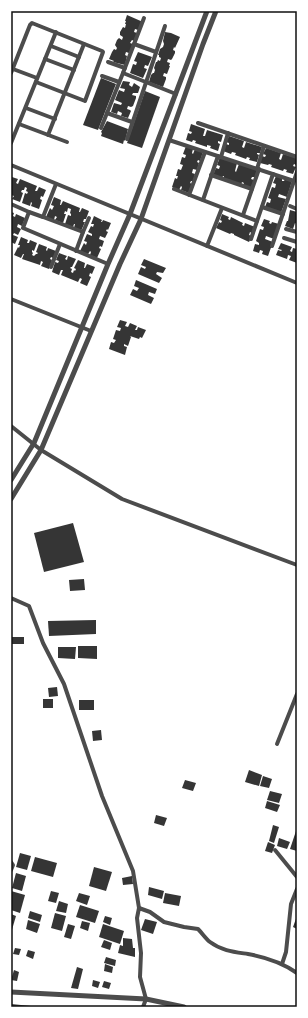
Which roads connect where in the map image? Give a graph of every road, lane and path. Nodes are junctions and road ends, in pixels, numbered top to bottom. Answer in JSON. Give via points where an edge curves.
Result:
{"nodes":[{"id":1,"x":207,"y":11,"type":"edge"},
{"id":2,"x":216,"y":11,"type":"edge"},
{"id":3,"x":144,"y":18,"type":"dead end"},
{"id":4,"x":165,"y":26,"type":"dead end"},
{"id":5,"x":56,"y":32,"type":"junction"},
{"id":6,"x":84,"y":44,"type":"junction"},
{"id":7,"x":134,"y":44,"type":"junction"},
{"id":8,"x":51,"y":46,"type":"junction"},
{"id":9,"x":156,"y":52,"type":"junction"},
{"id":10,"x":79,"y":57,"type":"junction"},
{"id":11,"x":45,"y":59,"type":"junction"},
{"id":12,"x":108,"y":62,"type":"dead end"},
{"id":13,"x":125,"y":68,"type":"junction"},
{"id":14,"x":74,"y":70,"type":"junction"},
{"id":15,"x":12,"y":71,"type":"edge"},
{"id":16,"x":123,"y":73,"type":"junction"},
{"id":17,"x":102,"y":76,"type":"dead end"},
{"id":18,"x":37,"y":80,"type":"junction"},
{"id":19,"x":119,"y":82,"type":"junction"},
{"id":20,"x":146,"y":82,"type":"junction"},
{"id":21,"x":65,"y":94,"type":"junction"},
{"id":22,"x":176,"y":94,"type":"junction"},
{"id":23,"x":26,"y":108,"type":"junction"},
{"id":24,"x":107,"y":113,"type":"junction"},
{"id":25,"x":55,"y":119,"type":"junction"},
{"id":26,"x":132,"y":122,"type":"junction"},
{"id":27,"x":198,"y":123,"type":"dead end"},
{"id":28,"x":19,"y":124,"type":"junction"},
{"id":29,"x":100,"y":128,"type":"dead end"},
{"id":30,"x":228,"y":133,"type":"junction"},
{"id":31,"x":48,"y":135,"type":"junction"},
{"id":32,"x":12,"y":137,"type":"edge"},
{"id":33,"x":127,"y":139,"type":"dead end"},
{"id":34,"x":169,"y":140,"type":"junction"},
{"id":35,"x":67,"y":142,"type":"dead end"},
{"id":36,"x":11,"y":143,"type":"edge"},
{"id":37,"x":264,"y":146,"type":"junction"},
{"id":38,"x":204,"y":152,"type":"junction"},
{"id":39,"x":219,"y":156,"type":"junction"},
{"id":40,"x":297,"y":157,"type":"edge"},
{"id":41,"x":11,"y":165,"type":"edge"},
{"id":42,"x":258,"y":169,"type":"junction"},
{"id":43,"x":297,"y":172,"type":"edge"},
{"id":44,"x":273,"y":174,"type":"junction"},
{"id":45,"x":211,"y":175,"type":"junction"},
{"id":46,"x":294,"y":181,"type":"junction"},
{"id":47,"x":56,"y":184,"type":"junction"},
{"id":48,"x":174,"y":189,"type":"dead end"},
{"id":49,"x":252,"y":189,"type":"junction"},
{"id":50,"x":189,"y":195,"type":"junction"},
{"id":51,"x":202,"y":200,"type":"junction"},
{"id":52,"x":11,"y":204,"type":"edge"},
{"id":53,"x":290,"y":206,"type":"dead end"},
{"id":54,"x":262,"y":207,"type":"junction"},
{"id":55,"x":222,"y":208,"type":"junction"},
{"id":56,"x":297,"y":208,"type":"edge"},
{"id":57,"x":29,"y":212,"type":"junction"},
{"id":58,"x":130,"y":214,"type":"junction"},
{"id":59,"x":283,"y":214,"type":"junction"},
{"id":60,"x":243,"y":215,"type":"junction"},
{"id":61,"x":43,"y":217,"type":"junction"},
{"id":62,"x":89,"y":218,"type":"dead end"},
{"id":63,"x":141,"y":219,"type":"junction"},
{"id":64,"x":257,"y":221,"type":"junction"},
{"id":65,"x":286,"y":229,"type":"dead end"},
{"id":66,"x":84,"y":232,"type":"junction"},
{"id":67,"x":297,"y":232,"type":"edge"},
{"id":68,"x":284,"y":238,"type":"dead end"},
{"id":69,"x":251,"y":239,"type":"dead end"},
{"id":70,"x":297,"y":242,"type":"edge"},
{"id":71,"x":60,"y":244,"type":"junction"},
{"id":72,"x":207,"y":246,"type":"junction"},
{"id":73,"x":272,"y":246,"type":"dead end"},
{"id":74,"x":76,"y":251,"type":"junction"},
{"id":75,"x":108,"y":264,"type":"junction"},
{"id":76,"x":52,"y":266,"type":"dead end"},
{"id":77,"x":297,"y":283,"type":"edge"},
{"id":78,"x":11,"y":299,"type":"edge"},
{"id":79,"x":82,"y":328,"type":"junction"},
{"id":80,"x":91,"y":331,"type":"junction"},
{"id":81,"x":11,"y":426,"type":"edge"},
{"id":82,"x":34,"y":443,"type":"junction"},
{"id":83,"x":41,"y":450,"type":"junction"},
{"id":84,"x":11,"y":480,"type":"edge"},
{"id":85,"x":11,"y":499,"type":"edge"},
{"id":86,"x":297,"y":565,"type":"edge"},
{"id":87,"x":11,"y":598,"type":"edge"},
{"id":88,"x":297,"y":694,"type":"edge"},
{"id":89,"x":277,"y":744,"type":"dead end"},
{"id":90,"x":275,"y":850,"type":"dead end"},
{"id":91,"x":11,"y":862,"type":"edge"},
{"id":92,"x":11,"y":870,"type":"edge"},
{"id":93,"x":297,"y":877,"type":"edge"},
{"id":94,"x":297,"y":890,"type":"edge"},
{"id":95,"x":138,"y":908,"type":"junction"},
{"id":96,"x":282,"y":964,"type":"junction"},
{"id":97,"x":297,"y":973,"type":"edge"},
{"id":98,"x":11,"y":992,"type":"edge"},
{"id":99,"x":146,"y":999,"type":"junction"},
{"id":100,"x":142,"y":1007,"type":"edge"},
{"id":101,"x":184,"y":1007,"type":"edge"}],
"edges":[{"from":1,"to":22,"type":"street"},
{"from":2,"to":34,"type":"street"},
{"from":3,"to":7,"type":"street"},
{"from":4,"to":9,"type":"street"},
{"from":5,"to":6,"type":"street"},
{"from":5,"to":8,"type":"street"},
{"from":5,"to":15,"type":"street","via":[[31,23]]},
{"from":6,"to":10,"type":"street"},
{"from":6,"to":21,"type":"street","via":[[102,51],[103,54],[86,100]]},
{"from":7,"to":9,"type":"street"},
{"from":7,"to":13,"type":"street"},
{"from":8,"to":10,"type":"street"},
{"from":8,"to":11,"type":"street"},
{"from":9,"to":20,"type":"street"},
{"from":10,"to":14,"type":"street"},
{"from":11,"to":14,"type":"street"},
{"from":11,"to":18,"type":"street"},
{"from":12,"to":13,"type":"street"},
{"from":13,"to":16,"type":"street"},
{"from":14,"to":21,"type":"street"},
{"from":15,"to":18,"type":"street"},
{"from":16,"to":19,"type":"street"},
{"from":16,"to":20,"type":"street"},
{"from":17,"to":19,"type":"street"},
{"from":18,"to":21,"type":"street"},
{"from":18,"to":23,"type":"street"},
{"from":19,"to":24,"type":"street"},
{"from":20,"to":22,"type":"street"},
{"from":20,"to":26,"type":"street"},
{"from":21,"to":25,"type":"street"},
{"from":22,"to":58,"type":"street"},
{"from":23,"to":25,"type":"street"},
{"from":23,"to":28,"type":"street"},
{"from":24,"to":26,"type":"street"},
{"from":24,"to":29,"type":"street"},
{"from":25,"to":31,"type":"street"},
{"from":26,"to":33,"type":"street"},
{"from":27,"to":30,"type":"street"},
{"from":28,"to":31,"type":"street"},
{"from":28,"to":32,"type":"street"},
{"from":30,"to":37,"type":"street"},
{"from":30,"to":39,"type":"street"},
{"from":31,"to":35,"type":"street"},
{"from":32,"to":36,"type":"street"},
{"from":34,"to":38,"type":"street"},
{"from":34,"to":63,"type":"street"},
{"from":37,"to":40,"type":"street"},
{"from":37,"to":42,"type":"street"},
{"from":38,"to":39,"type":"street"},
{"from":38,"to":50,"type":"street"},
{"from":39,"to":42,"type":"street"},
{"from":39,"to":45,"type":"street"},
{"from":41,"to":47,"type":"street"},
{"from":42,"to":44,"type":"street"},
{"from":42,"to":49,"type":"street"},
{"from":43,"to":46,"type":"street"},
{"from":44,"to":46,"type":"street"},
{"from":44,"to":54,"type":"street"},
{"from":45,"to":49,"type":"street"},
{"from":45,"to":51,"type":"street"},
{"from":46,"to":59,"type":"street"},
{"from":47,"to":58,"type":"street"},
{"from":47,"to":61,"type":"street"},
{"from":48,"to":50,"type":"street"},
{"from":49,"to":60,"type":"street"},
{"from":50,"to":51,"type":"street"},
{"from":51,"to":55,"type":"street"},
{"from":52,"to":57,"type":"street"},
{"from":53,"to":56,"type":"street"},
{"from":54,"to":59,"type":"street"},
{"from":54,"to":64,"type":"street"},
{"from":55,"to":60,"type":"street"},
{"from":55,"to":72,"type":"street"},
{"from":57,"to":61,"type":"street"},
{"from":57,"to":71,"type":"street","via":[[24,229]]},
{"from":58,"to":63,"type":"street"},
{"from":58,"to":75,"type":"street"},
{"from":59,"to":73,"type":"street"},
{"from":60,"to":64,"type":"street"},
{"from":61,"to":66,"type":"street"},
{"from":62,"to":66,"type":"street"},
{"from":63,"to":72,"type":"street"},
{"from":63,"to":80,"type":"street"},
{"from":64,"to":69,"type":"street"},
{"from":65,"to":67,"type":"street"},
{"from":66,"to":74,"type":"street"},
{"from":68,"to":70,"type":"street"},
{"from":71,"to":74,"type":"street"},
{"from":71,"to":76,"type":"street"},
{"from":72,"to":77,"type":"street"},
{"from":74,"to":75,"type":"street"},
{"from":75,"to":79,"type":"street"},
{"from":78,"to":79,"type":"street"},
{"from":79,"to":80,"type":"street"},
{"from":79,"to":82,"type":"street"},
{"from":80,"to":83,"type":"street"},
{"from":81,"to":82,"type":"street"},
{"from":82,"to":83,"type":"street"},
{"from":82,"to":84,"type":"street"},
{"from":83,"to":85,"type":"street"},
{"from":83,"to":86,"type":"street","via":[[122,499]]},
{"from":87,"to":95,"type":"street","via":[[29,606],[43,644],[64,684],[102,796],[133,872]]},
{"from":88,"to":89,"type":"street"},
{"from":90,"to":93,"type":"street"},
{"from":91,"to":92,"type":"street"},
{"from":94,"to":96,"type":"street","via":[[291,904],[286,952]]},
{"from":95,"to":96,"type":"street","via":[[150,912],[164,922],[198,929],[210,942],[227,951],[250,954]]},
{"from":95,"to":99,"type":"street","via":[[140,977]]},
{"from":96,"to":97,"type":"street"},
{"from":98,"to":99,"type":"street"},
{"from":99,"to":100,"type":"street"},
{"from":99,"to":101,"type":"street"}]}
